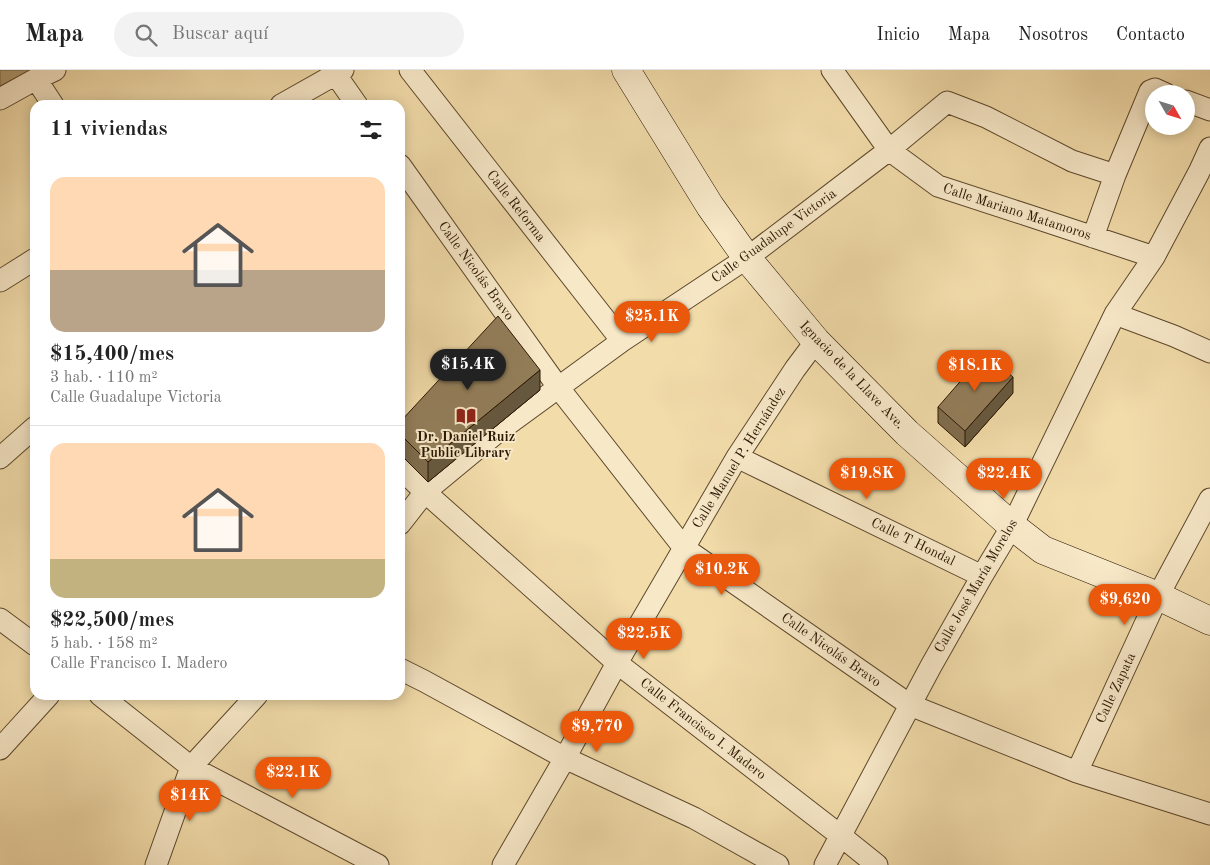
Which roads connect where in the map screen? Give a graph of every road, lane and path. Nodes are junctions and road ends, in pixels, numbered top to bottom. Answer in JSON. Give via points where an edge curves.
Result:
{"nodes":[{"id":1,"x":55,"y":70,"type":"edge"},
{"id":2,"x":410,"y":70,"type":"edge"},
{"id":3,"x":626,"y":70,"type":"edge"},
{"id":4,"x":832,"y":70,"type":"edge"},
{"id":5,"x":336,"y":72,"type":"edge"},
{"id":6,"x":36,"y":79,"type":"junction"},
{"id":7,"x":0,"y":98,"type":"edge"},
{"id":8,"x":49,"y":100,"type":"edge"},
{"id":9,"x":289,"y":100,"type":"edge"},
{"id":10,"x":354,"y":100,"type":"edge"},
{"id":11,"x":1145,"y":103,"type":"edge"},
{"id":12,"x":1195,"y":104,"type":"edge"},
{"id":13,"x":1210,"y":110,"type":"edge"},
{"id":14,"x":1210,"y":148,"type":"edge"},
{"id":15,"x":889,"y":150,"type":"junction"},
{"id":16,"x":405,"y":172,"type":"edge"},
{"id":17,"x":1115,"y":175,"type":"junction"},
{"id":18,"x":1093,"y":237,"type":"junction"},
{"id":19,"x":1154,"y":257,"type":"junction"},
{"id":20,"x":748,"y":258,"type":"junction"},
{"id":21,"x":30,"y":262,"type":"edge"},
{"id":22,"x":0,"y":281,"type":"edge"},
{"id":23,"x":1116,"y":314,"type":"junction"},
{"id":24,"x":622,"y":341,"type":"junction"},
{"id":25,"x":816,"y":341,"type":"junction"},
{"id":26,"x":1210,"y":352,"type":"edge"},
{"id":27,"x":558,"y":387,"type":"junction"},
{"id":28,"x":30,"y":431,"type":"edge"},
{"id":29,"x":737,"y":457,"type":"junction"},
{"id":30,"x":0,"y":458,"type":"edge"},
{"id":31,"x":405,"y":473,"type":"edge"},
{"id":32,"x":425,"y":492,"type":"junction"},
{"id":33,"x":1210,"y":499,"type":"edge"},
{"id":34,"x":405,"y":518,"type":"edge"},
{"id":35,"x":1012,"y":526,"type":"junction"},
{"id":36,"x":684,"y":548,"type":"junction"},
{"id":37,"x":982,"y":576,"type":"junction"},
{"id":38,"x":1158,"y":596,"type":"junction"},
{"id":39,"x":0,"y":619,"type":"edge"},
{"id":40,"x":1210,"y":621,"type":"edge"},
{"id":41,"x":30,"y":641,"type":"edge"},
{"id":42,"x":617,"y":663,"type":"junction"},
{"id":43,"x":405,"y":672,"type":"edge"},
{"id":44,"x":44,"y":700,"type":"edge"},
{"id":45,"x":106,"y":700,"type":"edge"},
{"id":46,"x":252,"y":700,"type":"edge"},
{"id":47,"x":910,"y":705,"type":"junction"},
{"id":48,"x":0,"y":749,"type":"edge"},
{"id":49,"x":565,"y":758,"type":"junction"},
{"id":50,"x":191,"y":767,"type":"junction"},
{"id":51,"x":1077,"y":772,"type":"junction"},
{"id":52,"x":1210,"y":814,"type":"edge"},
{"id":53,"x":841,"y":836,"type":"junction"},
{"id":54,"x":156,"y":865,"type":"edge"},
{"id":55,"x":378,"y":865,"type":"edge"},
{"id":56,"x":503,"y":865,"type":"edge"},
{"id":57,"x":778,"y":865,"type":"edge"},
{"id":58,"x":825,"y":865,"type":"edge"},
{"id":59,"x":877,"y":865,"type":"edge"}],
"edges":[{"from":1,"to":6,"type":"street"},
{"from":2,"to":24,"type":"street","name":"Calle Reforma"},
{"from":3,"to":20,"type":"street","name":"Ignacio de la Llave Ave.","via":[[710,206]]},
{"from":4,"to":15,"type":"street","name":"Calle Mariano Matamoros"},
{"from":5,"to":9,"type":"street"},
{"from":5,"to":10,"type":"street"},
{"from":6,"to":7,"type":"street"},
{"from":6,"to":8,"type":"street"},
{"from":11,"to":17,"type":"street"},
{"from":12,"to":13,"type":"street"},
{"from":14,"to":19,"type":"street","name":"Calle José María Morelos"},
{"from":15,"to":17,"type":"street","via":[[947,102],[986,116],[1072,162]]},
{"from":15,"to":18,"type":"street","name":"Calle Mariano Matamoros","via":[[938,186]]},
{"from":15,"to":20,"type":"street","name":"Calle Guadalupe Victoria"},
{"from":16,"to":27,"type":"street","name":"Calle Nicolás Bravo"},
{"from":17,"to":18,"type":"street"},
{"from":18,"to":19,"type":"street","name":"Calle Mariano Matamoros"},
{"from":19,"to":23,"type":"street","name":"Calle José María Morelos"},
{"from":20,"to":24,"type":"street","name":"Calle Guadalupe Victoria"},
{"from":20,"to":25,"type":"street","name":"Ignacio de la Llave Ave."},
{"from":21,"to":22,"type":"street"},
{"from":23,"to":26,"type":"street"},
{"from":23,"to":35,"type":"street","name":"Calle José María Morelos"},
{"from":24,"to":27,"type":"street","name":"Calle Guadalupe Victoria"},
{"from":25,"to":29,"type":"street","name":"Calle Manuel P. Hernández"},
{"from":25,"to":35,"type":"street","name":"Ignacio de la Llave Ave.","via":[[907,433]]},
{"from":27,"to":32,"type":"street","name":"Calle Guadalupe Victoria"},
{"from":27,"to":36,"type":"street","name":"Calle Nicolás Bravo"},
{"from":28,"to":30,"type":"street"},
{"from":29,"to":36,"type":"street","name":"Calle Manuel P. Hernández"},
{"from":29,"to":37,"type":"street","name":"Calle T Hondal"},
{"from":31,"to":32,"type":"street","name":"Calle Francisco I. Madero"},
{"from":32,"to":34,"type":"street","name":"Calle Guadalupe Victoria"},
{"from":32,"to":42,"type":"street","name":"Calle Francisco I. Madero"},
{"from":33,"to":38,"type":"street","name":"Calle Zapata"},
{"from":35,"to":37,"type":"street","name":"Calle José María Morelos"},
{"from":35,"to":38,"type":"street","name":"Ignacio de la Llave Ave.","via":[[1043,550]]},
{"from":36,"to":42,"type":"street","name":"Calle Manuel P. Hernández"},
{"from":36,"to":47,"type":"street","name":"Calle Nicolás Bravo"},
{"from":37,"to":47,"type":"street","name":"Calle José María Morelos"},
{"from":38,"to":40,"type":"street","name":"Ignacio de la Llave Ave."},
{"from":38,"to":51,"type":"street","name":"Calle Zapata"},
{"from":39,"to":41,"type":"street"},
{"from":42,"to":49,"type":"street","name":"Calle Manuel P. Hernández"},
{"from":42,"to":53,"type":"street","name":"Calle Francisco I. Madero"},
{"from":43,"to":49,"type":"street"},
{"from":44,"to":48,"type":"street"},
{"from":45,"to":50,"type":"street"},
{"from":46,"to":50,"type":"street"},
{"from":47,"to":51,"type":"street","name":"Calle Nicolás Bravo"},
{"from":47,"to":53,"type":"street","name":"Calle José María Morelos"},
{"from":49,"to":56,"type":"street","name":"Calle Manuel P. Hernández"},
{"from":49,"to":57,"type":"street","via":[[694,818]]},
{"from":50,"to":54,"type":"street"},
{"from":50,"to":55,"type":"street"},
{"from":51,"to":52,"type":"street","name":"Calle Nicolás Bravo"},
{"from":53,"to":58,"type":"street","name":"Calle José María Morelos"},
{"from":53,"to":59,"type":"street","name":"Calle Francisco I. Madero"}]}
